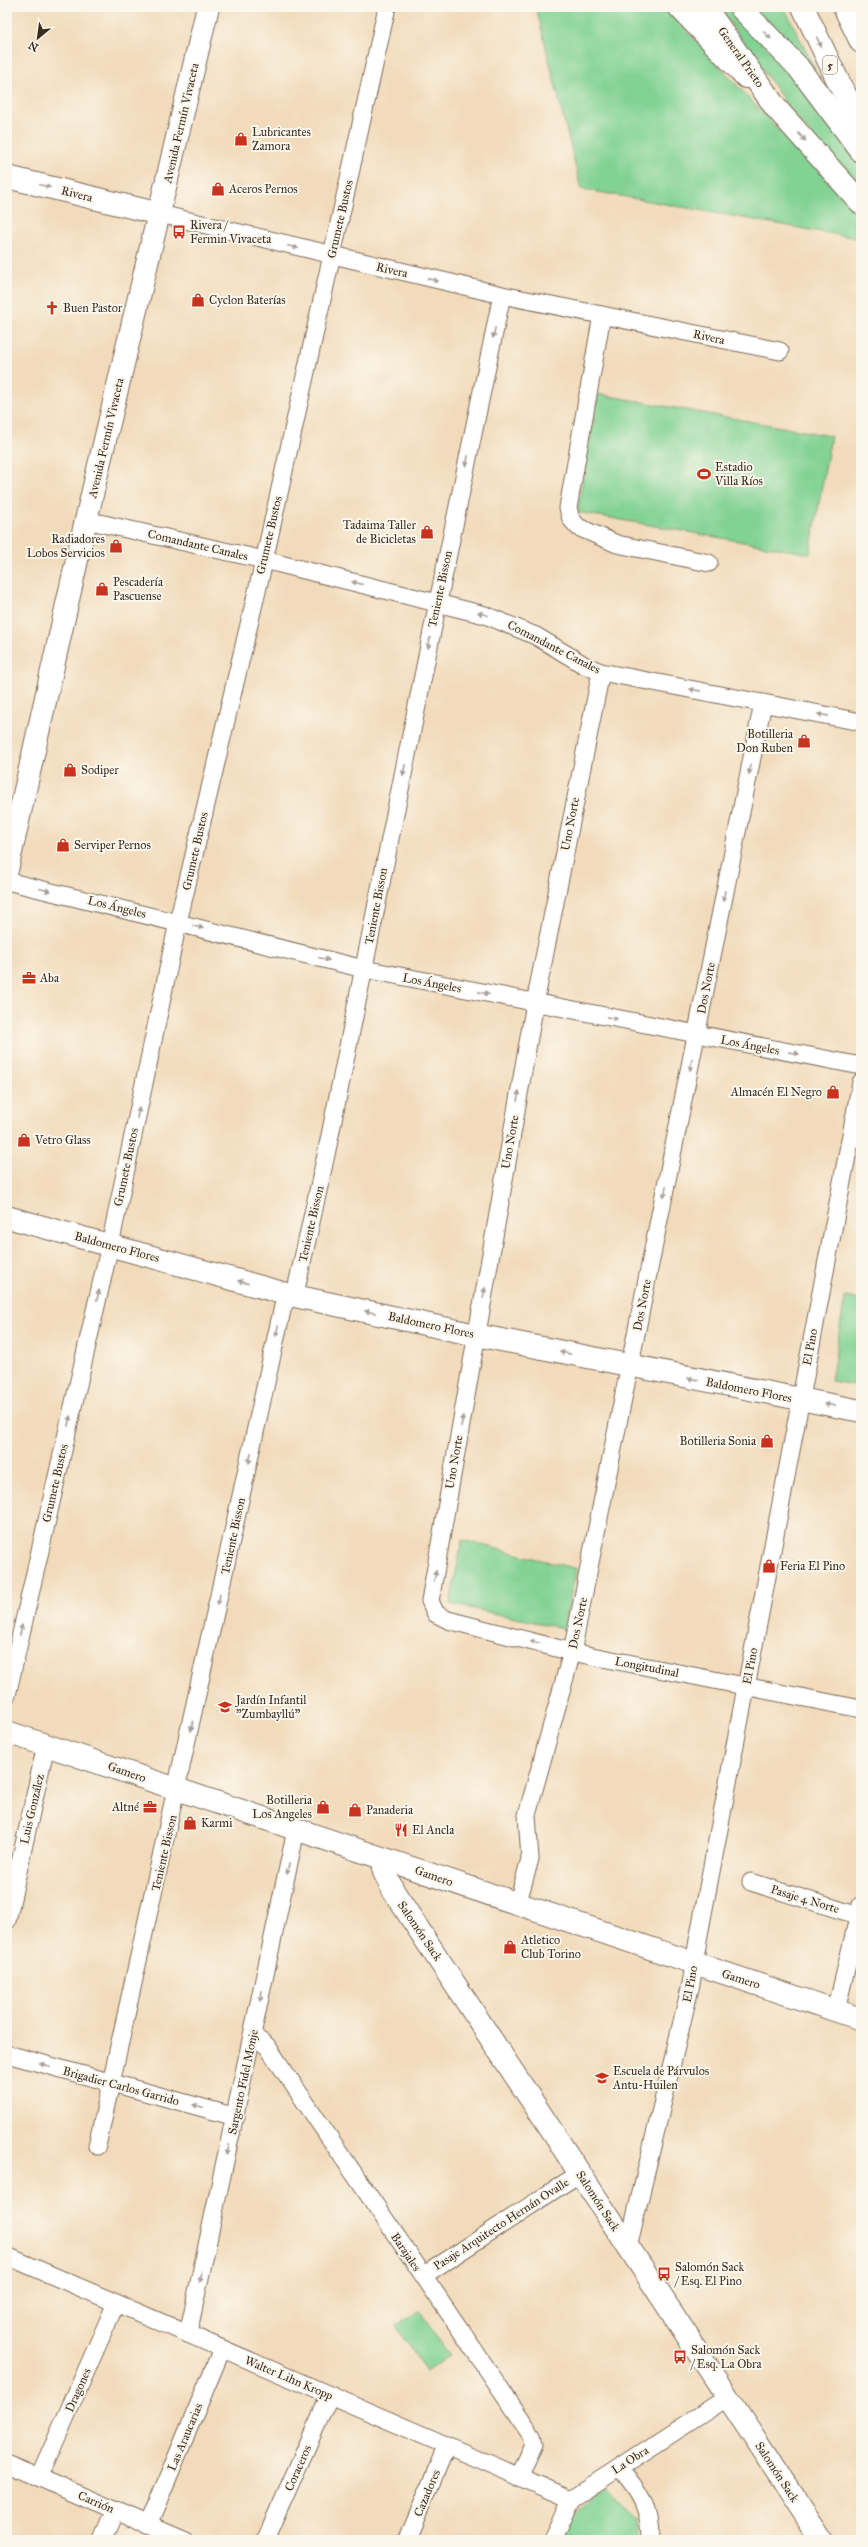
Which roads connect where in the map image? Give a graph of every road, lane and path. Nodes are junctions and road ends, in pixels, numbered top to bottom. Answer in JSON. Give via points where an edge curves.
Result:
{"nodes":[{"id":1,"x":208,"y":7,"type":"edge"},
{"id":2,"x":387,"y":7,"type":"edge"},
{"id":3,"x":679,"y":7,"type":"edge"},
{"id":4,"x":705,"y":7,"type":"edge"},
{"id":5,"x":740,"y":7,"type":"edge"},
{"id":6,"x":803,"y":7,"type":"edge"},
{"id":7,"x":844,"y":7,"type":"edge"},
{"id":8,"x":861,"y":18,"type":"edge"},
{"id":9,"x":861,"y":42,"type":"edge"},
{"id":10,"x":776,"y":108,"type":"junction"},
{"id":11,"x":861,"y":122,"type":"edge"},
{"id":12,"x":861,"y":151,"type":"edge"},
{"id":13,"x":7,"y":177,"type":"edge"},
{"id":14,"x":861,"y":203,"type":"edge"},
{"id":15,"x":160,"y":214,"type":"junction"},
{"id":16,"x":331,"y":256,"type":"junction"},
{"id":17,"x":502,"y":295,"type":"junction"},
{"id":18,"x":602,"y":315,"type":"junction"},
{"id":19,"x":780,"y":352,"type":"dead end"},
{"id":20,"x":86,"y":520,"type":"junction"},
{"id":21,"x":264,"y":560,"type":"junction"},
{"id":22,"x":709,"y":563,"type":"dead end"},
{"id":23,"x":438,"y":602,"type":"junction"},
{"id":24,"x":601,"y":672,"type":"junction"},
{"id":25,"x":763,"y":703,"type":"junction"},
{"id":26,"x":861,"y":722,"type":"edge"},
{"id":27,"x":7,"y":870,"type":"edge"},
{"id":28,"x":7,"y":881,"type":"edge"},
{"id":29,"x":178,"y":922,"type":"junction"},
{"id":30,"x":364,"y":969,"type":"junction"},
{"id":31,"x":534,"y":1003,"type":"junction"},
{"id":32,"x":697,"y":1034,"type":"junction"},
{"id":33,"x":861,"y":1066,"type":"edge"},
{"id":34,"x":861,"y":1082,"type":"edge"},
{"id":35,"x":7,"y":1217,"type":"edge"},
{"id":36,"x":110,"y":1244,"type":"junction"},
{"id":37,"x":290,"y":1295,"type":"junction"},
{"id":38,"x":476,"y":1335,"type":"junction"},
{"id":39,"x":631,"y":1367,"type":"junction"},
{"id":40,"x":800,"y":1400,"type":"junction"},
{"id":41,"x":861,"y":1411,"type":"edge"},
{"id":42,"x":436,"y":1614,"type":"joint"},
{"id":43,"x":572,"y":1652,"type":"junction"},
{"id":44,"x":747,"y":1686,"type":"junction"},
{"id":45,"x":7,"y":1695,"type":"edge"},
{"id":46,"x":861,"y":1709,"type":"edge"},
{"id":47,"x":7,"y":1732,"type":"edge"},
{"id":48,"x":46,"y":1745,"type":"junction"},
{"id":49,"x":178,"y":1790,"type":"junction"},
{"id":50,"x":296,"y":1830,"type":"junction"},
{"id":51,"x":384,"y":1860,"type":"junction"},
{"id":52,"x":751,"y":1882,"type":"dead end"},
{"id":53,"x":517,"y":1904,"type":"junction"},
{"id":54,"x":860,"y":1910,"type":"edge"},
{"id":55,"x":7,"y":1921,"type":"edge"},
{"id":56,"x":695,"y":1964,"type":"junction"},
{"id":57,"x":836,"y":2011,"type":"junction"},
{"id":58,"x":861,"y":2019,"type":"edge"},
{"id":59,"x":253,"y":2036,"type":"junction"},
{"id":60,"x":7,"y":2054,"type":"edge"},
{"id":61,"x":112,"y":2083,"type":"junction"},
{"id":62,"x":236,"y":2117,"type":"junction"},
{"id":63,"x":97,"y":2146,"type":"dead end"},
{"id":64,"x":580,"y":2173,"type":"junction"},
{"id":65,"x":628,"y":2247,"type":"junction"},
{"id":66,"x":7,"y":2258,"type":"edge"},
{"id":67,"x":422,"y":2276,"type":"junction"},
{"id":68,"x":116,"y":2303,"type":"junction"},
{"id":69,"x":188,"y":2334,"type":"junction"},
{"id":70,"x":222,"y":2349,"type":"junction"},
{"id":71,"x":330,"y":2395,"type":"junction"},
{"id":72,"x":728,"y":2397,"type":"junction"},
{"id":73,"x":447,"y":2445,"type":"junction"},
{"id":74,"x":7,"y":2464,"type":"edge"},
{"id":75,"x":619,"y":2468,"type":"junction"},
{"id":76,"x":519,"y":2476,"type":"junction"},
{"id":77,"x":39,"y":2478,"type":"junction"},
{"id":78,"x":571,"y":2499,"type":"junction"},
{"id":79,"x":114,"y":2510,"type":"junction"},
{"id":80,"x":148,"y":2524,"type":"junction"},
{"id":81,"x":102,"y":2540,"type":"edge"},
{"id":82,"x":185,"y":2540,"type":"edge"},
{"id":83,"x":265,"y":2540,"type":"edge"},
{"id":84,"x":407,"y":2540,"type":"edge"},
{"id":85,"x":553,"y":2540,"type":"edge"},
{"id":86,"x":650,"y":2540,"type":"edge"},
{"id":87,"x":822,"y":2540,"type":"edge"}],
"edges":[{"from":1,"to":15,"type":"main road","name":"Avenida Fermín Vivaceta"},
{"from":2,"to":16,"type":"street","name":"Grumete Bustos"},
{"from":3,"to":10,"type":"main road"},
{"from":4,"to":10,"type":"main road","name":"General Prieto"},
{"from":5,"to":12,"type":"main road","one_way":true,"via":[[798,67]]},
{"from":6,"to":11,"type":"main road","number":"5","one_way":true,"via":[[841,87]]},
{"from":7,"to":8,"type":"main road"},
{"from":7,"to":9,"type":"main road"},
{"from":10,"to":14,"type":"main road","one_way":true},
{"from":13,"to":15,"type":"main road","name":"Rivera","one_way":true},
{"from":15,"to":16,"type":"street","name":"Rivera","one_way":true},
{"from":15,"to":20,"type":"main road","name":"Avenida Fermín Vivaceta"},
{"from":16,"to":17,"type":"street","name":"Rivera","one_way":true},
{"from":16,"to":21,"type":"street","name":"Grumete Bustos"},
{"from":17,"to":18,"type":"street","name":"Rivera"},
{"from":17,"to":23,"type":"street","name":"Teniente Bisson","one_way":true},
{"from":18,"to":19,"type":"street","name":"Rivera"},
{"from":18,"to":22,"type":"street","via":[[568,508],[571,519],[582,530],[617,544]]},
{"from":20,"to":21,"type":"street","name":"Comandante Canales"},
{"from":20,"to":27,"type":"main road","name":"Avenida Fermín Vivaceta"},
{"from":23,"to":21,"type":"street","name":"Comandante Canales","one_way":true},
{"from":21,"to":29,"type":"street","name":"Grumete Bustos"},
{"from":24,"to":23,"type":"street","name":"Comandante Canales","one_way":true,"via":[[521,629],[485,615]]},
{"from":23,"to":30,"type":"street","name":"Teniente Bisson","one_way":true},
{"from":25,"to":24,"type":"street","name":"Comandante Canales","one_way":true},
{"from":24,"to":31,"type":"street","name":"Uno Norte"},
{"from":26,"to":25,"type":"street","name":"Comandante Canales","one_way":true},
{"from":25,"to":32,"type":"street","name":"Dos Norte","one_way":true},
{"from":28,"to":29,"type":"street","name":"Los Ángeles","one_way":true},
{"from":29,"to":30,"type":"street","name":"Los Ángeles","one_way":true},
{"from":36,"to":29,"type":"street","name":"Grumete Bustos","one_way":true},
{"from":30,"to":31,"type":"street","name":"Los Ángeles","one_way":true},
{"from":30,"to":37,"type":"street","name":"Teniente Bisson","via":[[297,1284]]},
{"from":31,"to":32,"type":"street","name":"Los Ángeles","one_way":true},
{"from":38,"to":31,"type":"street","name":"Uno Norte","one_way":true},
{"from":32,"to":33,"type":"street","name":"Los Ángeles","one_way":true},
{"from":32,"to":39,"type":"street","name":"Dos Norte","one_way":true},
{"from":34,"to":40,"type":"street","name":"El Pino"},
{"from":35,"to":36,"type":"main road","name":"Baldomero Flores"},
{"from":37,"to":36,"type":"main road","name":"Baldomero Flores","one_way":true},
{"from":45,"to":36,"type":"street","name":"Grumete Bustos","one_way":true},
{"from":38,"to":37,"type":"main road","name":"Baldomero Flores","one_way":true},
{"from":37,"to":49,"type":"street","name":"Teniente Bisson","one_way":true,"via":[[283,1306]]},
{"from":39,"to":38,"type":"main road","name":"Baldomero Flores","one_way":true},
{"from":42,"to":38,"type":"street","name":"Uno Norte","one_way":true,"via":[[430,1601]]},
{"from":40,"to":39,"type":"main road","name":"Baldomero Flores","one_way":true},
{"from":39,"to":43,"type":"street","name":"Dos Norte"},
{"from":41,"to":40,"type":"main road","name":"Baldomero Flores","one_way":true},
{"from":40,"to":44,"type":"street","name":"El Pino"},
{"from":43,"to":42,"type":"street","name":"Longitudinal","one_way":true,"via":[[448,1620]]},
{"from":43,"to":44,"type":"street","name":"Longitudinal"},
{"from":43,"to":53,"type":"street","name":"Dos Norte","via":[[527,1815],[530,1859]]},
{"from":44,"to":46,"type":"street","name":"Longitudinal"},
{"from":44,"to":56,"type":"street","name":"El Pino"},
{"from":47,"to":48,"type":"main road","name":"Gamero"},
{"from":48,"to":49,"type":"main road","name":"Gamero"},
{"from":48,"to":55,"type":"street","name":"Luis González"},
{"from":49,"to":50,"type":"main road","name":"Gamero"},
{"from":49,"to":61,"type":"street","name":"Teniente Bisson"},
{"from":50,"to":51,"type":"main road","name":"Gamero"},
{"from":50,"to":59,"type":"street","name":"Sargento Fidel Monje","one_way":true},
{"from":51,"to":53,"type":"main road","name":"Gamero"},
{"from":51,"to":64,"type":"main road","name":"Salomón Sack","via":[[384,1872],[394,1892]]},
{"from":52,"to":54,"type":"street","name":"Pasaje 4 Norte"},
{"from":53,"to":56,"type":"main road","name":"Gamero"},
{"from":54,"to":57,"type":"street"},
{"from":56,"to":57,"type":"main road","name":"Gamero"},
{"from":56,"to":65,"type":"street","name":"El Pino"},
{"from":57,"to":58,"type":"main road","name":"Gamero"},
{"from":59,"to":62,"type":"street","name":"Sargento Fidel Monje"},
{"from":59,"to":67,"type":"street","name":"Barajales","via":[[268,2046]]},
{"from":61,"to":60,"type":"street","name":"Brigadier Carlos Garrido","one_way":true},
{"from":62,"to":61,"type":"street","name":"Brigadier Carlos Garrido","one_way":true},
{"from":61,"to":63,"type":"street","name":"Teniente Bisson"},
{"from":62,"to":69,"type":"street","name":"Sargento Fidel Monje","one_way":true},
{"from":64,"to":65,"type":"main road","name":"Salomón Sack"},
{"from":64,"to":67,"type":"street","name":"Pasaje Arquitecto Hernán Ovalle"},
{"from":65,"to":72,"type":"main road","name":"Salomón Sack"},
{"from":66,"to":68,"type":"street","name":"Walter Lihn Kropp"},
{"from":67,"to":76,"type":"street","name":"Barajales","via":[[533,2438],[534,2444]]},
{"from":68,"to":69,"type":"street","name":"Walter Lihn Kropp"},
{"from":68,"to":77,"type":"street","name":"Dragones"},
{"from":69,"to":70,"type":"street","name":"Walter Lihn Kropp"},
{"from":70,"to":71,"type":"street","name":"Walter Lihn Kropp"},
{"from":70,"to":80,"type":"street","name":"Las Araucarias"},
{"from":71,"to":73,"type":"street","name":"Walter Lihn Kropp"},
{"from":71,"to":83,"type":"street","name":"Coraceros"},
{"from":72,"to":75,"type":"street","name":"La Obra"},
{"from":72,"to":87,"type":"main road","name":"Salomón Sack"},
{"from":73,"to":76,"type":"street","name":"Walter Lihn Kropp"},
{"from":73,"to":84,"type":"street","name":"Cazadores"},
{"from":74,"to":77,"type":"street","name":"Carrión"},
{"from":75,"to":78,"type":"street","name":"La Obra"},
{"from":75,"to":86,"type":"street","via":[[638,2489],[650,2519]]},
{"from":76,"to":78,"type":"street","name":"Walter Lihn Kropp"},
{"from":77,"to":79,"type":"street","name":"Carrión"},
{"from":78,"to":85,"type":"street"},
{"from":79,"to":80,"type":"street","name":"Carrión"},
{"from":79,"to":81,"type":"street"},
{"from":80,"to":82,"type":"street","name":"Carrión"}]}
